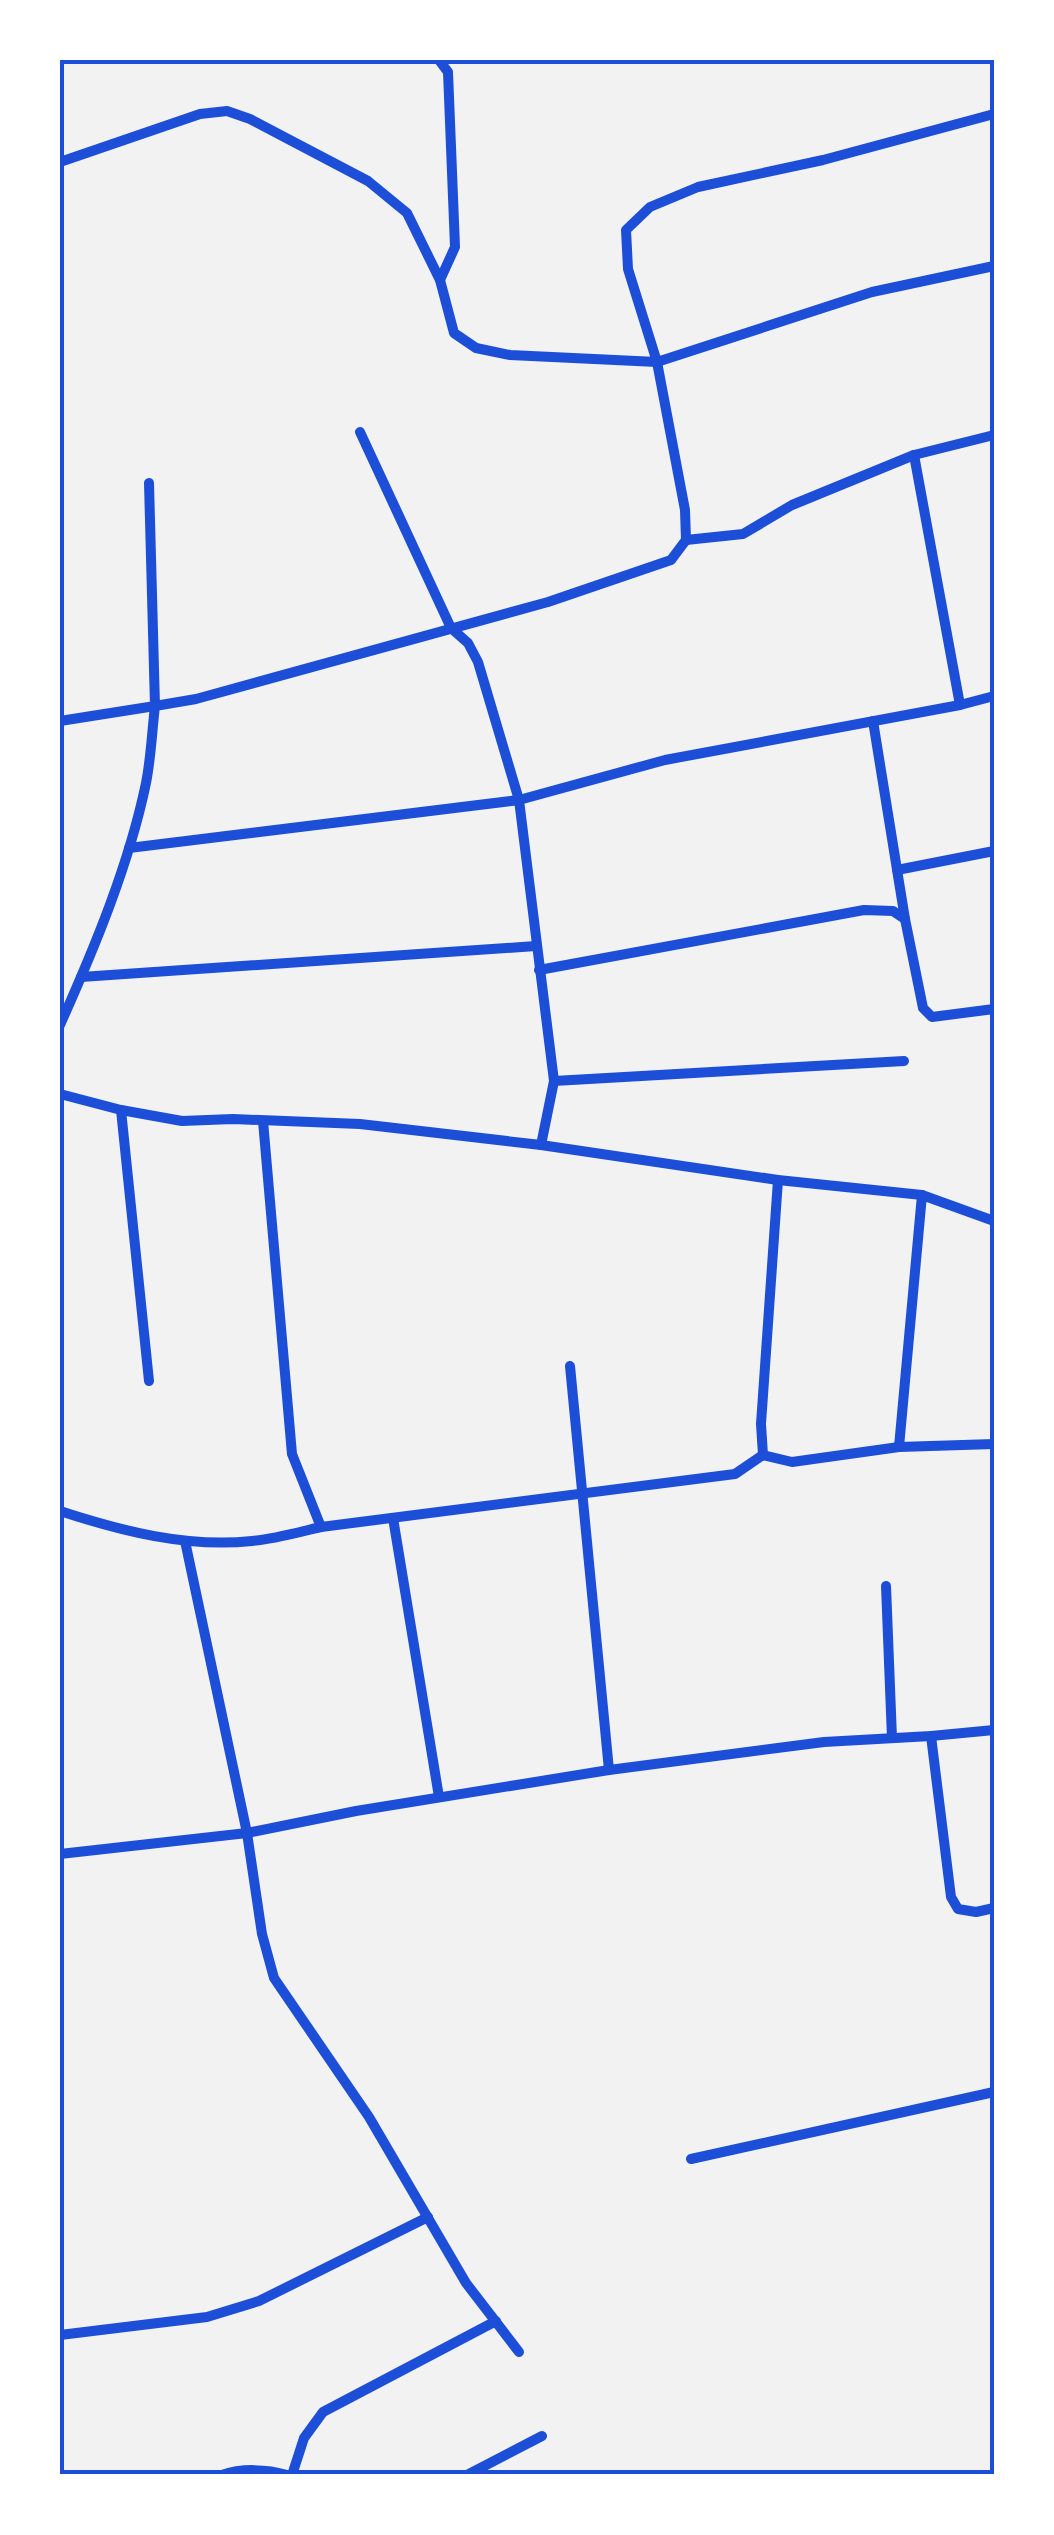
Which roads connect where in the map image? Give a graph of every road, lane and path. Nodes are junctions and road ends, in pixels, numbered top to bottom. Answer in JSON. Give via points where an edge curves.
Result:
{"nodes":[{"id":1,"x":440,"y":60,"type":"edge"},
{"id":2,"x":994,"y":114,"type":"edge"},
{"id":3,"x":60,"y":162,"type":"edge"},
{"id":4,"x":994,"y":266,"type":"edge"},
{"id":5,"x":440,"y":280,"type":"junction"},
{"id":6,"x":657,"y":362,"type":"junction"},
{"id":7,"x":360,"y":432,"type":"dead end"},
{"id":8,"x":994,"y":435,"type":"edge"},
{"id":9,"x":914,"y":455,"type":"junction"},
{"id":10,"x":149,"y":483,"type":"dead end"},
{"id":11,"x":686,"y":540,"type":"junction"},
{"id":12,"x":450,"y":628,"type":"junction"},
{"id":13,"x":994,"y":696,"type":"edge"},
{"id":14,"x":960,"y":705,"type":"junction"},
{"id":15,"x":155,"y":706,"type":"junction"},
{"id":16,"x":60,"y":721,"type":"edge"},
{"id":17,"x":873,"y":721,"type":"junction"},
{"id":18,"x":519,"y":800,"type":"junction"},
{"id":19,"x":129,"y":848,"type":"junction"},
{"id":20,"x":994,"y":850,"type":"edge"},
{"id":21,"x":897,"y":870,"type":"junction"},
{"id":22,"x":905,"y":919,"type":"junction"},
{"id":23,"x":536,"y":946,"type":"junction"},
{"id":24,"x":538,"y":970,"type":"junction"},
{"id":25,"x":82,"y":977,"type":"junction"},
{"id":26,"x":994,"y":1009,"type":"edge"},
{"id":27,"x":60,"y":1025,"type":"edge"},
{"id":28,"x":904,"y":1061,"type":"dead end"},
{"id":29,"x":554,"y":1082,"type":"junction"},
{"id":30,"x":60,"y":1094,"type":"edge"},
{"id":31,"x":121,"y":1110,"type":"junction"},
{"id":32,"x":263,"y":1122,"type":"junction"},
{"id":33,"x":542,"y":1145,"type":"junction"},
{"id":34,"x":778,"y":1180,"type":"junction"},
{"id":35,"x":922,"y":1195,"type":"junction"},
{"id":36,"x":994,"y":1221,"type":"edge"},
{"id":37,"x":570,"y":1366,"type":"dead end"},
{"id":38,"x":149,"y":1380,"type":"dead end"},
{"id":39,"x":994,"y":1444,"type":"edge"},
{"id":40,"x":899,"y":1448,"type":"junction"},
{"id":41,"x":763,"y":1455,"type":"junction"},
{"id":42,"x":583,"y":1494,"type":"junction"},
{"id":43,"x":61,"y":1512,"type":"edge"},
{"id":44,"x":392,"y":1518,"type":"junction"},
{"id":45,"x":322,"y":1527,"type":"junction"},
{"id":46,"x":184,"y":1541,"type":"junction"},
{"id":47,"x":886,"y":1586,"type":"dead end"},
{"id":48,"x":994,"y":1730,"type":"edge"},
{"id":49,"x":931,"y":1736,"type":"junction"},
{"id":50,"x":892,"y":1738,"type":"junction"},
{"id":51,"x":609,"y":1770,"type":"junction"},
{"id":52,"x":439,"y":1797,"type":"junction"},
{"id":53,"x":247,"y":1833,"type":"junction"},
{"id":54,"x":60,"y":1854,"type":"edge"},
{"id":55,"x":994,"y":1908,"type":"edge"},
{"id":56,"x":994,"y":2092,"type":"edge"},
{"id":57,"x":691,"y":2159,"type":"dead end"},
{"id":58,"x":428,"y":2217,"type":"junction"},
{"id":59,"x":496,"y":2322,"type":"junction"},
{"id":60,"x":60,"y":2335,"type":"edge"},
{"id":61,"x":519,"y":2352,"type":"dead end"},
{"id":62,"x":542,"y":2436,"type":"dead end"},
{"id":63,"x":222,"y":2475,"type":"edge"},
{"id":64,"x":290,"y":2475,"type":"edge"},
{"id":65,"x":467,"y":2475,"type":"edge"}],
"edges":[{"from":1,"to":5,"type":"street","via":[[448,72],[455,247]]},
{"from":2,"to":6,"type":"street","via":[[698,187],[650,207],[626,230],[628,269]]},
{"from":3,"to":5,"type":"street","via":[[200,114],[227,111],[368,181],[407,213]]},
{"from":4,"to":6,"type":"street","via":[[872,292]]},
{"from":5,"to":6,"type":"street","via":[[454,334],[476,348]]},
{"from":6,"to":11,"type":"street"},
{"from":7,"to":12,"type":"street"},
{"from":8,"to":9,"type":"street"},
{"from":9,"to":11,"type":"street","via":[[792,505],[743,534]]},
{"from":9,"to":14,"type":"street"},
{"from":10,"to":15,"type":"street"},
{"from":11,"to":12,"type":"street","via":[[672,560]]},
{"from":12,"to":15,"type":"street"},
{"from":12,"to":18,"type":"street","via":[[478,662]]},
{"from":13,"to":14,"type":"street"},
{"from":14,"to":17,"type":"street"},
{"from":15,"to":16,"type":"street"},
{"from":15,"to":19,"type":"street","via":[[147,781]]},
{"from":17,"to":18,"type":"street","via":[[664,760]]},
{"from":17,"to":21,"type":"street"},
{"from":18,"to":19,"type":"street"},
{"from":18,"to":23,"type":"street"},
{"from":19,"to":25,"type":"street"},
{"from":20,"to":21,"type":"street"},
{"from":21,"to":22,"type":"street"},
{"from":22,"to":24,"type":"street","via":[[893,910],[864,910]]},
{"from":22,"to":26,"type":"street","via":[[923,1008],[932,1017]]},
{"from":23,"to":24,"type":"street"},
{"from":23,"to":25,"type":"street"},
{"from":24,"to":29,"type":"street"},
{"from":25,"to":27,"type":"street"},
{"from":28,"to":29,"type":"street"},
{"from":29,"to":33,"type":"street"},
{"from":30,"to":31,"type":"street"},
{"from":31,"to":32,"type":"street","via":[[182,1121]]},
{"from":31,"to":38,"type":"street"},
{"from":32,"to":33,"type":"street","via":[[360,1124]]},
{"from":32,"to":45,"type":"street","via":[[292,1454]]},
{"from":33,"to":34,"type":"street"},
{"from":34,"to":35,"type":"street"},
{"from":34,"to":41,"type":"street"},
{"from":35,"to":36,"type":"street"},
{"from":35,"to":40,"type":"street"},
{"from":37,"to":42,"type":"street"},
{"from":39,"to":40,"type":"street"},
{"from":40,"to":41,"type":"street","via":[[792,1462]]},
{"from":41,"to":42,"type":"street","via":[[735,1474]]},
{"from":42,"to":44,"type":"street"},
{"from":42,"to":51,"type":"street"},
{"from":43,"to":46,"type":"street"},
{"from":44,"to":45,"type":"street"},
{"from":44,"to":52,"type":"street"},
{"from":45,"to":46,"type":"street","via":[[252,1541]]},
{"from":46,"to":53,"type":"street"},
{"from":47,"to":50,"type":"street"},
{"from":48,"to":49,"type":"street"},
{"from":49,"to":50,"type":"street"},
{"from":49,"to":55,"type":"street","via":[[950,1897],[958,1909]]},
{"from":50,"to":51,"type":"street"},
{"from":51,"to":52,"type":"street"},
{"from":52,"to":53,"type":"street"},
{"from":53,"to":54,"type":"street"},
{"from":53,"to":58,"type":"street","via":[[274,1978]]},
{"from":56,"to":57,"type":"street"},
{"from":58,"to":59,"type":"street"},
{"from":58,"to":60,"type":"street","via":[[259,2301],[208,2318]]},
{"from":59,"to":61,"type":"street"},
{"from":59,"to":64,"type":"street","via":[[323,2412]]},
{"from":62,"to":65,"type":"street"},
{"from":63,"to":64,"type":"street"}]}
